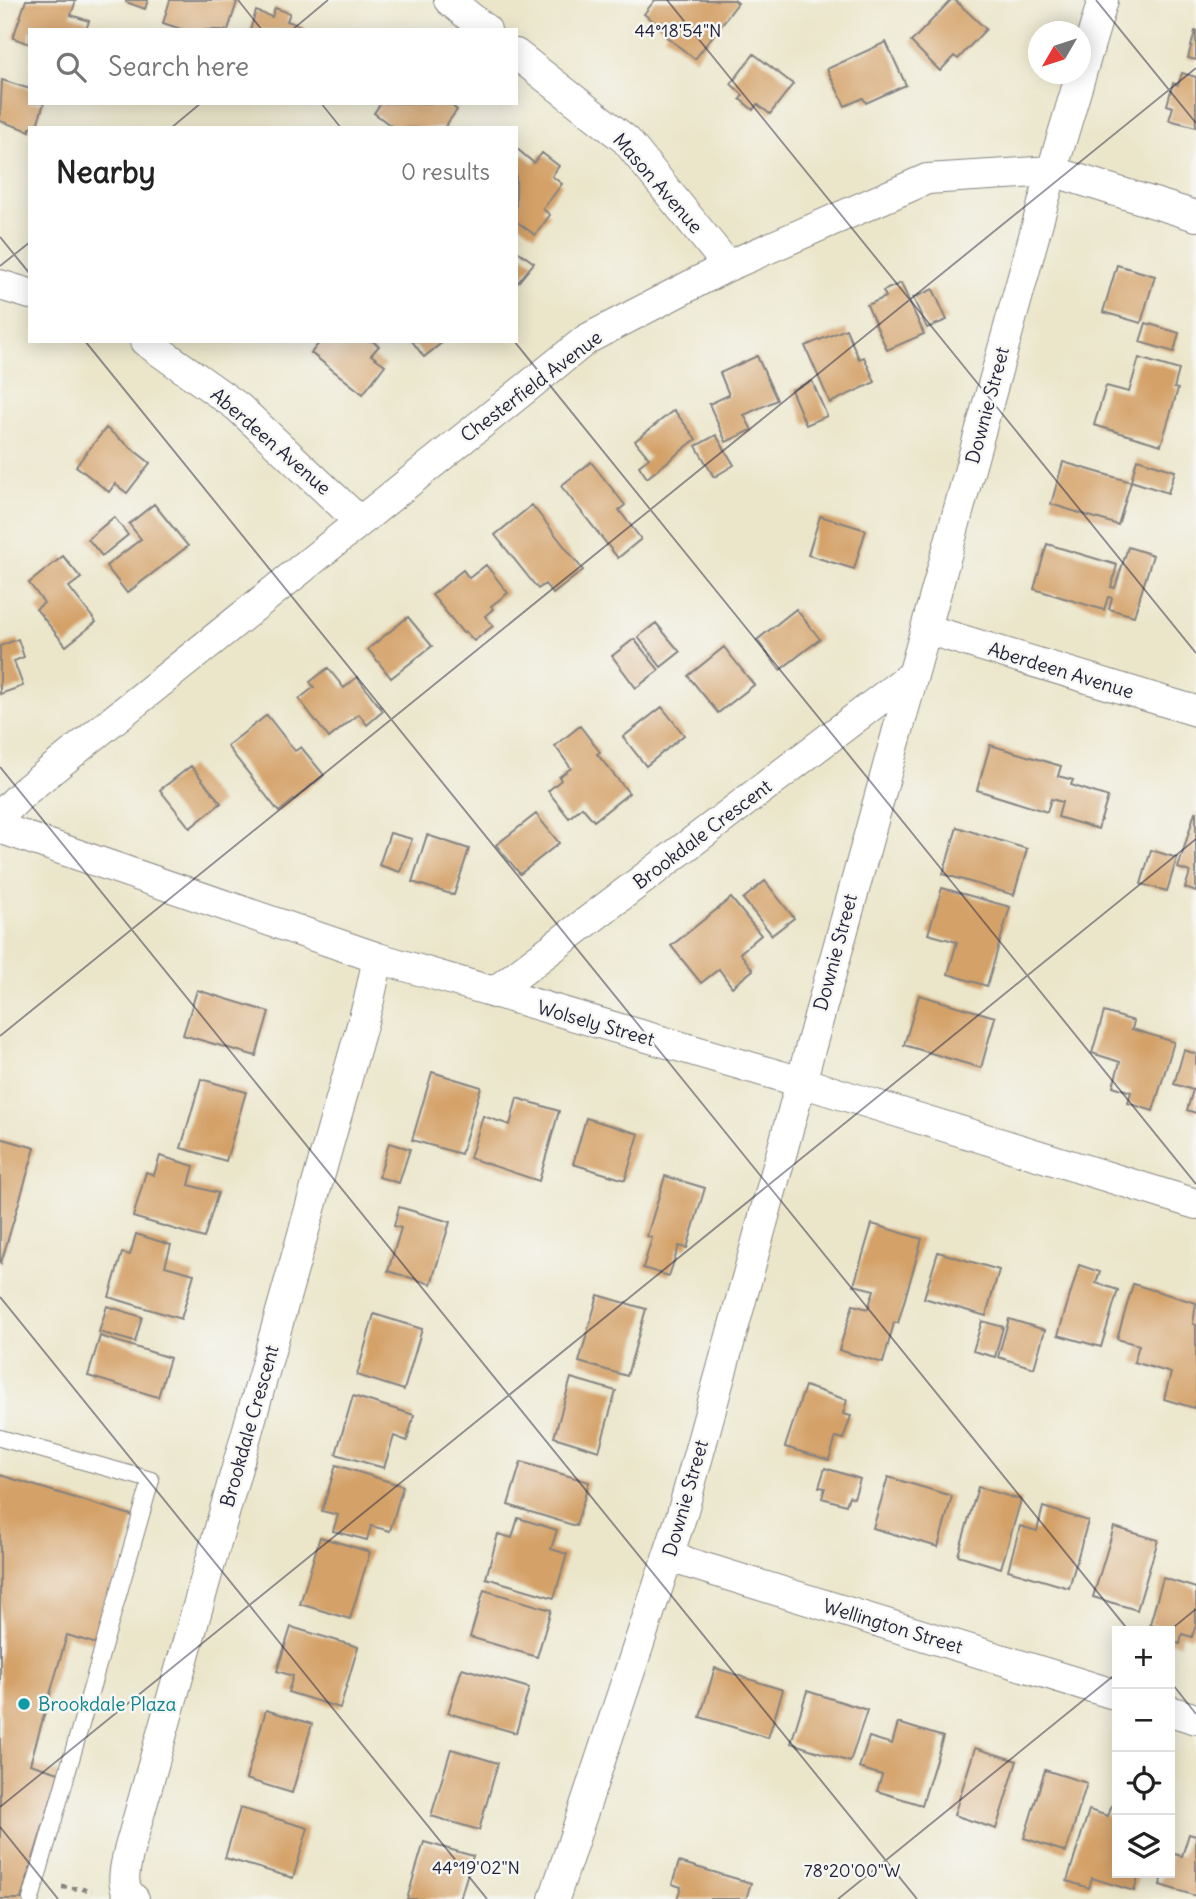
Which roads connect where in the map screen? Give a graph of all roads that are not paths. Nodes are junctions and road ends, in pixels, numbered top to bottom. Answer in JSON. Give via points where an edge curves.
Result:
{"nodes":[{"id":1,"x":449,"y":0,"type":"edge"},
{"id":2,"x":1103,"y":0,"type":"edge"},
{"id":3,"x":484,"y":28,"type":"edge"},
{"id":4,"x":518,"y":56,"type":"edge"},
{"id":5,"x":1052,"y":171,"type":"junction"},
{"id":6,"x":1196,"y":216,"type":"edge"},
{"id":7,"x":728,"y":266,"type":"junction"},
{"id":8,"x":0,"y":285,"type":"edge"},
{"id":9,"x":28,"y":293,"type":"edge"},
{"id":10,"x":148,"y":343,"type":"edge"},
{"id":11,"x":359,"y":521,"type":"junction"},
{"id":12,"x":926,"y":629,"type":"junction"},
{"id":13,"x":912,"y":675,"type":"junction"},
{"id":14,"x":1196,"y":711,"type":"edge"},
{"id":15,"x":0,"y":816,"type":"edge"},
{"id":16,"x":0,"y":828,"type":"edge"},
{"id":17,"x":378,"y":958,"type":"junction"},
{"id":18,"x":493,"y":993,"type":"junction"},
{"id":19,"x":801,"y":1082,"type":"junction"},
{"id":20,"x":1196,"y":1204,"type":"edge"},
{"id":21,"x":0,"y":1438,"type":"edge"},
{"id":22,"x":669,"y":1557,"type":"junction"},
{"id":23,"x":1112,"y":1693,"type":"edge"},
{"id":24,"x":1175,"y":1713,"type":"edge"},
{"id":25,"x":1196,"y":1719,"type":"edge"},
{"id":26,"x":131,"y":1897,"type":"edge"},
{"id":27,"x":31,"y":1899,"type":"edge"},
{"id":28,"x":554,"y":1899,"type":"edge"}],
"edges":[{"from":1,"to":3,"type":"street"},
{"from":2,"to":5,"type":"street","name":"Downie Street"},
{"from":4,"to":7,"type":"street","name":"Mason Avenue","via":[[626,140]]},
{"from":5,"to":6,"type":"street","name":"Chesterfield Avenue"},
{"from":5,"to":7,"type":"street","name":"Chesterfield Avenue","via":[[927,179]]},
{"from":5,"to":12,"type":"street","name":"Downie Street"},
{"from":7,"to":11,"type":"street","name":"Chesterfield Avenue","via":[[587,339]]},
{"from":8,"to":9,"type":"street"},
{"from":10,"to":11,"type":"street","name":"Aberdeen Avenue","via":[[238,407]]},
{"from":11,"to":15,"type":"street","name":"Chesterfield Avenue"},
{"from":12,"to":13,"type":"street","name":"Downie Street"},
{"from":12,"to":14,"type":"street","name":"Aberdeen Avenue"},
{"from":13,"to":18,"type":"street","name":"Brookdale Crescent"},
{"from":13,"to":19,"type":"street","name":"Downie Street"},
{"from":16,"to":17,"type":"street","name":"Wolsely Street"},
{"from":17,"to":18,"type":"street","name":"Wolsely Street"},
{"from":17,"to":26,"type":"street","name":"Brookdale Crescent","via":[[128,1854],[124,1881]]},
{"from":18,"to":19,"type":"street","name":"Wolsely Street"},
{"from":19,"to":20,"type":"street","name":"Wolsely Street"},
{"from":19,"to":22,"type":"street","name":"Downie Street"},
{"from":21,"to":27,"type":"lane","via":[[151,1480]]},
{"from":22,"to":23,"type":"street","name":"Wellington Street"},
{"from":22,"to":28,"type":"street","name":"Downie Street"},
{"from":24,"to":25,"type":"street"}]}
